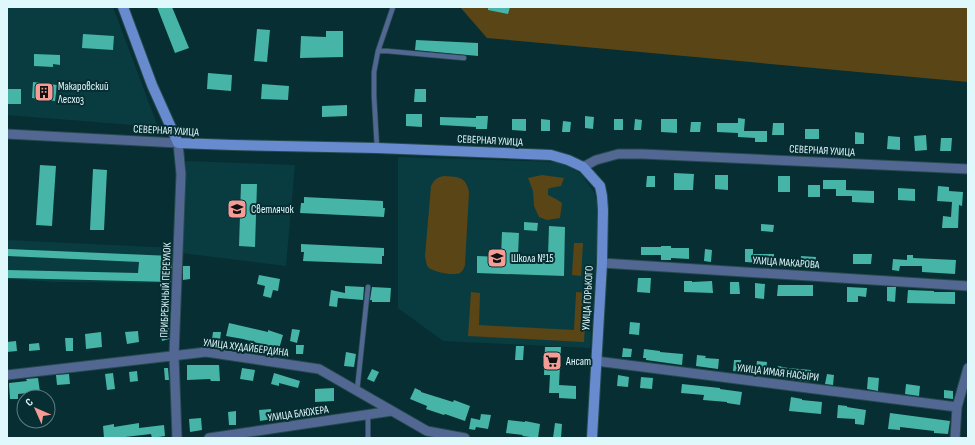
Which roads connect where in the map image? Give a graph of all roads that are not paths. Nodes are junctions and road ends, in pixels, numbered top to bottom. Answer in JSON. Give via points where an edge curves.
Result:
{"nodes":[{"id":1,"x":123,"y":7,"type":"edge"},
{"id":2,"x":393,"y":7,"type":"edge"},
{"id":3,"x":378,"y":51,"type":"junction"},
{"id":4,"x":464,"y":58,"type":"dead end"},
{"id":5,"x":7,"y":134,"type":"edge"},
{"id":6,"x":178,"y":142,"type":"junction"},
{"id":7,"x":377,"y":148,"type":"junction"},
{"id":8,"x":583,"y":167,"type":"junction"},
{"id":9,"x":968,"y":169,"type":"edge"},
{"id":10,"x":602,"y":263,"type":"junction"},
{"id":11,"x":368,"y":286,"type":"dead end"},
{"id":12,"x":968,"y":286,"type":"edge"},
{"id":13,"x":174,"y":355,"type":"junction"},
{"id":14,"x":596,"y":361,"type":"junction"},
{"id":15,"x":968,"y":368,"type":"edge"},
{"id":16,"x":7,"y":375,"type":"edge"},
{"id":17,"x":357,"y":391,"type":"junction"},
{"id":18,"x":957,"y":407,"type":"junction"},
{"id":19,"x":392,"y":411,"type":"junction"},
{"id":20,"x":368,"y":414,"type":"junction"},
{"id":21,"x":177,"y":438,"type":"edge"},
{"id":22,"x":209,"y":438,"type":"edge"},
{"id":23,"x":368,"y":438,"type":"edge"},
{"id":24,"x":465,"y":438,"type":"edge"},
{"id":25,"x":592,"y":438,"type":"edge"},
{"id":26,"x":955,"y":438,"type":"edge"}],
"edges":[{"from":1,"to":6,"type":"main road","via":[[152,85]]},
{"from":2,"to":3,"type":"lane"},
{"from":3,"to":4,"type":"lane"},
{"from":3,"to":7,"type":"lane","via":[[374,72]]},
{"from":5,"to":6,"type":"street","name":"СЕВЕРНАЯ УЛИЦА"},
{"from":6,"to":7,"type":"main road","name":"СЕВЕРНАЯ УЛИЦА"},
{"from":6,"to":13,"type":"street","name":"ПРИБРЕЖНЫЙ ПЕРЕУЛОК","via":[[181,174]]},
{"from":7,"to":8,"type":"main road","name":"СЕВЕРНАЯ УЛИЦА","via":[[551,155]]},
{"from":8,"to":9,"type":"street","name":"СЕВЕРНАЯ УЛИЦА","via":[[596,160],[618,154],[642,154]]},
{"from":8,"to":10,"type":"main road","name":"УЛИЦА ГОРЬКОГО","via":[[600,186],[602,196]]},
{"from":10,"to":12,"type":"street","name":"УЛИЦА МАКАРОВА"},
{"from":10,"to":14,"type":"main road","name":"УЛИЦА ГОРЬКОГО"},
{"from":11,"to":17,"type":"lane"},
{"from":13,"to":16,"type":"street","name":"УЛИЦА ХУДАЙБЕРДИНА"},
{"from":13,"to":17,"type":"street","name":"УЛИЦА ХУДАЙБЕРДИНА","via":[[206,352],[319,369]]},
{"from":13,"to":21,"type":"street","name":"ПРИБРЕЖНЫЙ ПЕРЕУЛОК"},
{"from":14,"to":18,"type":"street","name":"УЛИЦА ИМАЯ НАСЫРИ"},
{"from":14,"to":25,"type":"main road","name":"УЛИЦА ГОРЬКОГО"},
{"from":15,"to":18,"type":"street"},
{"from":17,"to":19,"type":"street","name":"УЛИЦА ХУДАЙБЕРДИНА"},
{"from":18,"to":26,"type":"street"},
{"from":19,"to":20,"type":"street","name":"УЛИЦА БЛЮХЕРА"},
{"from":19,"to":24,"type":"street","name":"УЛИЦА ХУДАЙБЕРДИНА","via":[[427,431]]},
{"from":20,"to":22,"type":"street","name":"УЛИЦА БЛЮХЕРА"},
{"from":20,"to":23,"type":"lane"}]}
